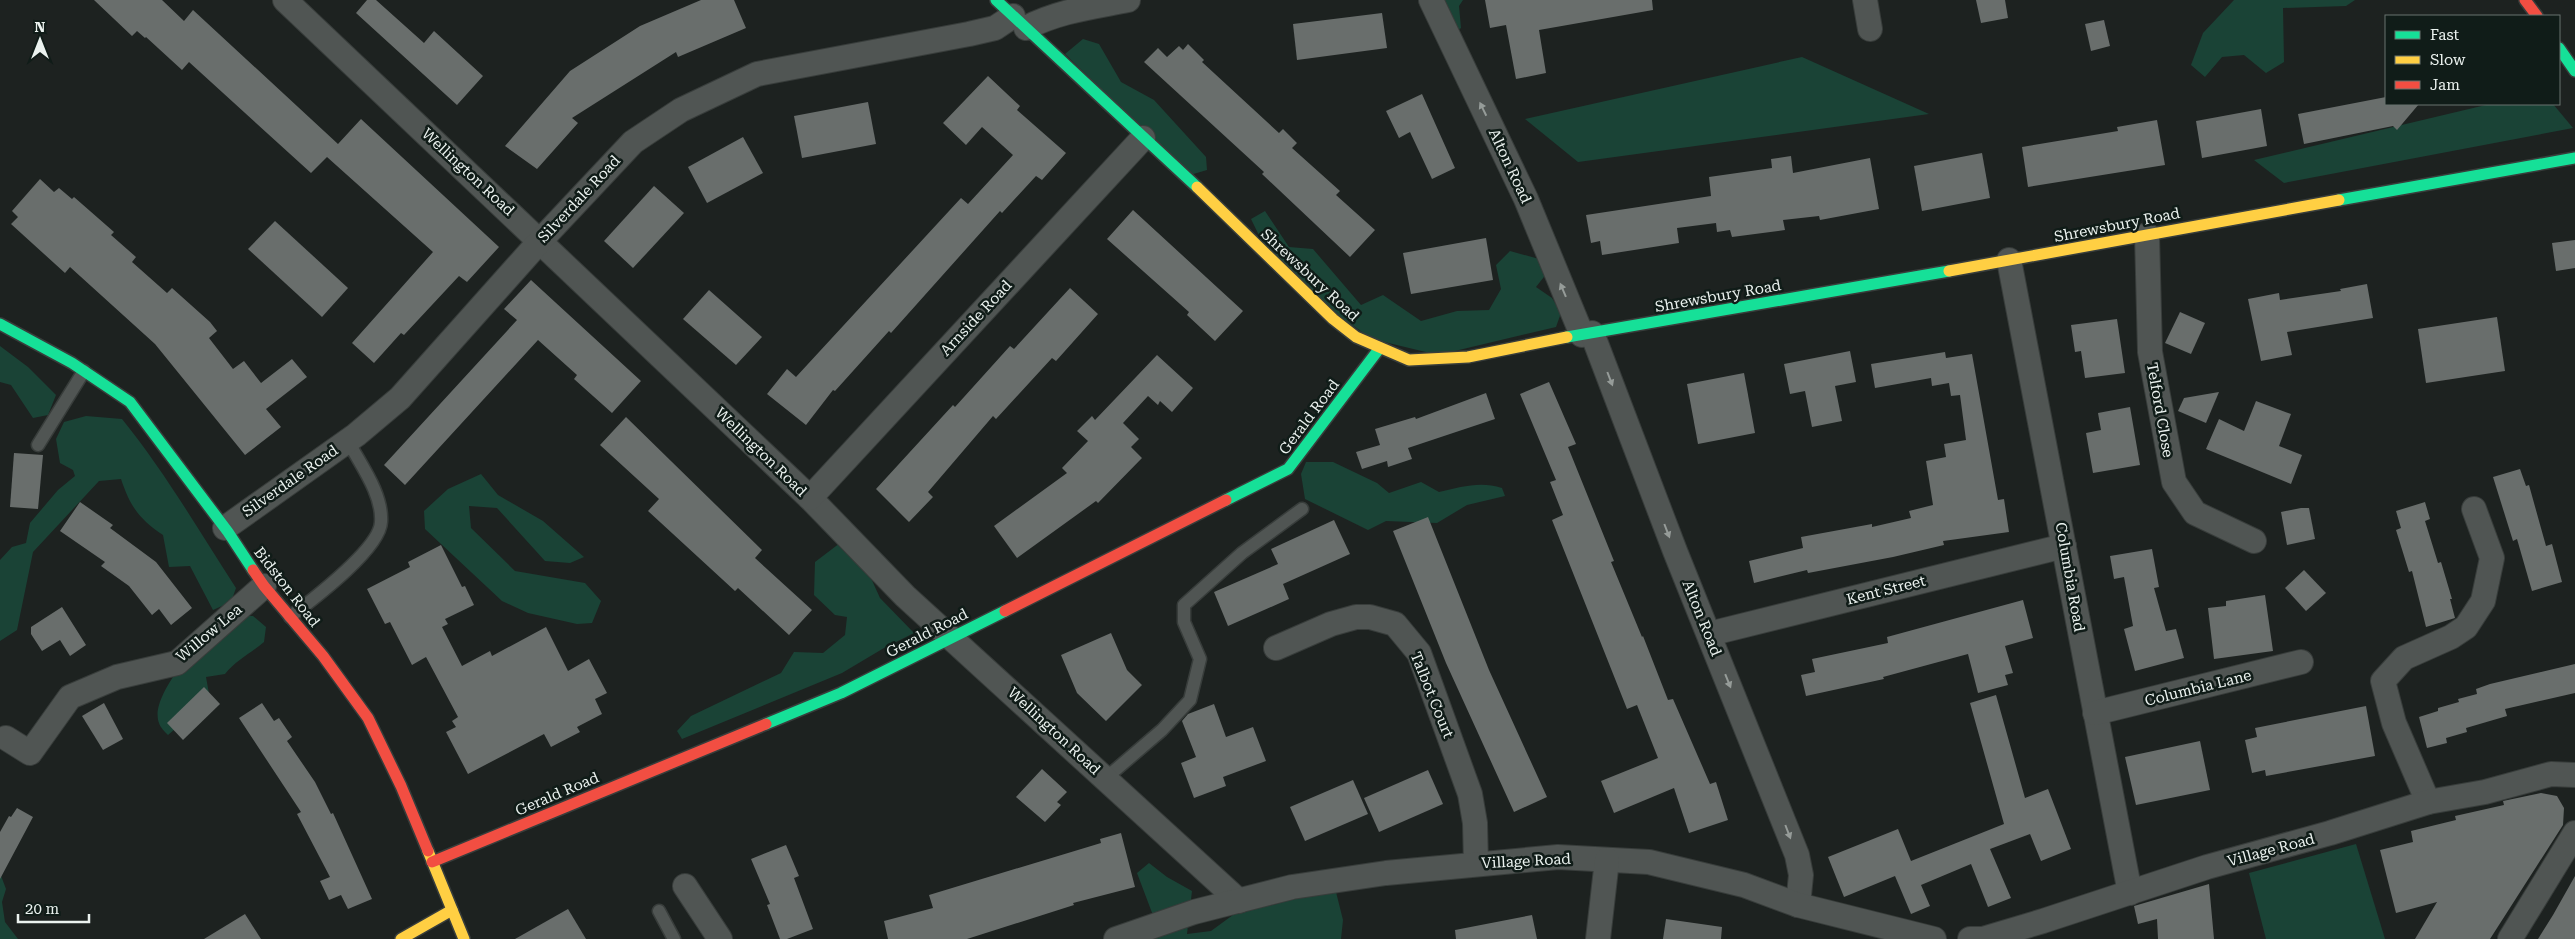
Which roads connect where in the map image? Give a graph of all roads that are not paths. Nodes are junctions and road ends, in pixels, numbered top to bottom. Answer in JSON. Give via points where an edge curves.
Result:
{"nodes":[{"id":1,"x":285,"y":0,"type":"edge"},
{"id":2,"x":996,"y":0,"type":"edge"},
{"id":3,"x":1128,"y":0,"type":"edge"},
{"id":4,"x":1431,"y":0,"type":"edge"},
{"id":5,"x":1865,"y":0,"type":"edge"},
{"id":6,"x":2526,"y":0,"type":"edge"},
{"id":7,"x":2536,"y":15,"type":"edge"},
{"id":8,"x":1020,"y":22,"type":"junction"},
{"id":9,"x":1870,"y":29,"type":"dead end"},
{"id":10,"x":2560,"y":49,"type":"edge"},
{"id":11,"x":2575,"y":71,"type":"edge"},
{"id":12,"x":1143,"y":138,"type":"junction"},
{"id":13,"x":2575,"y":158,"type":"edge"},
{"id":14,"x":2147,"y":235,"type":"junction"},
{"id":15,"x":540,"y":241,"type":"junction"},
{"id":16,"x":2009,"y":260,"type":"junction"},
{"id":17,"x":0,"y":324,"type":"edge"},
{"id":18,"x":1587,"y":334,"type":"junction"},
{"id":19,"x":1379,"y":349,"type":"junction"},
{"id":20,"x":84,"y":371,"type":"junction"},
{"id":21,"x":348,"y":441,"type":"junction"},
{"id":22,"x":38,"y":445,"type":"dead end"},
{"id":23,"x":810,"y":498,"type":"junction"},
{"id":24,"x":1302,"y":509,"type":"dead end"},
{"id":25,"x":2474,"y":509,"type":"dead end"},
{"id":26,"x":225,"y":528,"type":"junction"},
{"id":27,"x":2254,"y":541,"type":"dead end"},
{"id":28,"x":2064,"y":546,"type":"junction"},
{"id":29,"x":264,"y":586,"type":"junction"},
{"id":30,"x":290,"y":617,"type":"junction"},
{"id":31,"x":1709,"y":634,"type":"junction"},
{"id":32,"x":952,"y":637,"type":"junction"},
{"id":33,"x":1276,"y":648,"type":"dead end"},
{"id":34,"x":2300,"y":662,"type":"dead end"},
{"id":35,"x":2095,"y":713,"type":"junction"},
{"id":36,"x":6,"y":738,"type":"dead end"},
{"id":37,"x":2575,"y":774,"type":"edge"},
{"id":38,"x":1106,"y":778,"type":"junction"},
{"id":39,"x":2428,"y":802,"type":"junction"},
{"id":40,"x":2575,"y":833,"type":"edge"},
{"id":41,"x":1607,"y":860,"type":"junction"},
{"id":42,"x":432,"y":862,"type":"junction"},
{"id":43,"x":1476,"y":864,"type":"junction"},
{"id":44,"x":685,"y":886,"type":"dead end"},
{"id":45,"x":2130,"y":893,"type":"junction"},
{"id":46,"x":1239,"y":900,"type":"junction"},
{"id":47,"x":1798,"y":904,"type":"junction"},
{"id":48,"x":452,"y":910,"type":"junction"},
{"id":49,"x":659,"y":910,"type":"dead end"},
{"id":50,"x":2013,"y":935,"type":"edge"},
{"id":51,"x":401,"y":939,"type":"edge"},
{"id":52,"x":464,"y":939,"type":"edge"},
{"id":53,"x":674,"y":939,"type":"edge"},
{"id":54,"x":720,"y":939,"type":"edge"},
{"id":55,"x":1116,"y":939,"type":"edge"},
{"id":56,"x":1598,"y":939,"type":"edge"},
{"id":57,"x":1934,"y":939,"type":"edge"},
{"id":58,"x":1970,"y":939,"type":"edge"},
{"id":59,"x":2510,"y":939,"type":"edge"}],
"edges":[{"from":1,"to":15,"type":"street","name":"Wellington Road"},
{"from":2,"to":8,"type":"street","name":"Shrewsbury Road"},
{"from":3,"to":8,"type":"street","name":"Silverdale Road"},
{"from":18,"to":4,"type":"street","name":"Alton Road","one_way":true},
{"from":5,"to":9,"type":"street"},
{"from":6,"to":7,"type":"street"},
{"from":8,"to":12,"type":"street","name":"Shrewsbury Road"},
{"from":8,"to":15,"type":"street","name":"Silverdale Road","via":[[757,74],[727,86],[681,110],[633,142]]},
{"from":10,"to":11,"type":"street"},
{"from":12,"to":19,"type":"street","name":"Shrewsbury Road","via":[[1333,320],[1356,338]]},
{"from":12,"to":23,"type":"street","name":"Arnside Road"},
{"from":13,"to":14,"type":"street","name":"Shrewsbury Road"},
{"from":14,"to":16,"type":"street","name":"Shrewsbury Road"},
{"from":14,"to":27,"type":"street","name":"Telford Close","via":[[2150,352],[2174,482],[2195,513]]},
{"from":15,"to":21,"type":"street","name":"Silverdale Road","via":[[400,398]]},
{"from":15,"to":23,"type":"street","name":"Wellington Road"},
{"from":16,"to":18,"type":"street","name":"Shrewsbury Road"},
{"from":16,"to":28,"type":"street","name":"Columbia Road"},
{"from":17,"to":20,"type":"street","name":"Bidston Road"},
{"from":18,"to":19,"type":"street","name":"Shrewsbury Road","via":[[1468,358],[1409,360]]},
{"from":18,"to":31,"type":"street","name":"Alton Road","one_way":true},
{"from":19,"to":32,"type":"street","name":"Gerald Road","via":[[1288,469]]},
{"from":20,"to":22,"type":"lane"},
{"from":20,"to":26,"type":"street","name":"Bidston Road","via":[[130,402]]},
{"from":21,"to":26,"type":"street","name":"Silverdale Road"},
{"from":21,"to":30,"type":"lane","via":[[380,505],[381,523],[376,538],[331,585]]},
{"from":23,"to":32,"type":"street","name":"Wellington Road","via":[[905,596]]},
{"from":24,"to":38,"type":"lane","via":[[1242,553],[1184,605],[1184,622],[1200,659],[1190,700],[1162,730]]},
{"from":25,"to":39,"type":"street","via":[[2492,558],[2483,601],[2466,627],[2404,658],[2383,681],[2394,723]]},
{"from":26,"to":29,"type":"street","name":"Bidston Road"},
{"from":28,"to":31,"type":"street","name":"Kent Street"},
{"from":28,"to":35,"type":"street","name":"Columbia Road"},
{"from":29,"to":30,"type":"street","name":"Bidston Road"},
{"from":29,"to":36,"type":"street","name":"Willow Lea","via":[[177,663],[117,677],[70,697],[30,753]]},
{"from":30,"to":42,"type":"street","name":"Bidston Road","via":[[368,718],[402,786]]},
{"from":31,"to":47,"type":"street","name":"Alton Road","one_way":true,"via":[[1797,854],[1802,875]]},
{"from":32,"to":38,"type":"street","name":"Wellington Road"},
{"from":32,"to":42,"type":"street","name":"Gerald Road","via":[[841,693]]},
{"from":33,"to":43,"type":"street","name":"Talbot Court","via":[[1331,624],[1356,617],[1395,624],[1419,653],[1470,794],[1475,823]]},
{"from":34,"to":35,"type":"street","name":"Columbia Lane"},
{"from":35,"to":45,"type":"street","name":"Columbia Road"},
{"from":37,"to":39,"type":"street","name":"Village Road","via":[[2551,774],[2485,792]]},
{"from":38,"to":46,"type":"street","name":"Wellington Road"},
{"from":39,"to":45,"type":"street","name":"Village Road"},
{"from":40,"to":59,"type":"street"},
{"from":41,"to":43,"type":"street","name":"Village Road","via":[[1558,857]]},
{"from":41,"to":47,"type":"street","name":"Village Road","via":[[1649,862],[1744,885]]},
{"from":41,"to":56,"type":"street"},
{"from":42,"to":48,"type":"street","name":"Bidston Road"},
{"from":43,"to":46,"type":"street","name":"Village Road","via":[[1386,872]]},
{"from":44,"to":54,"type":"street"},
{"from":45,"to":50,"type":"street","name":"Village Road"},
{"from":46,"to":55,"type":"street","name":"Village Road"},
{"from":47,"to":57,"type":"street","name":"Village Road"},
{"from":48,"to":51,"type":"street"},
{"from":48,"to":52,"type":"street","name":"Bidston Road"},
{"from":49,"to":53,"type":"lane"},
{"from":50,"to":58,"type":"street","name":"Village Road"}]}
